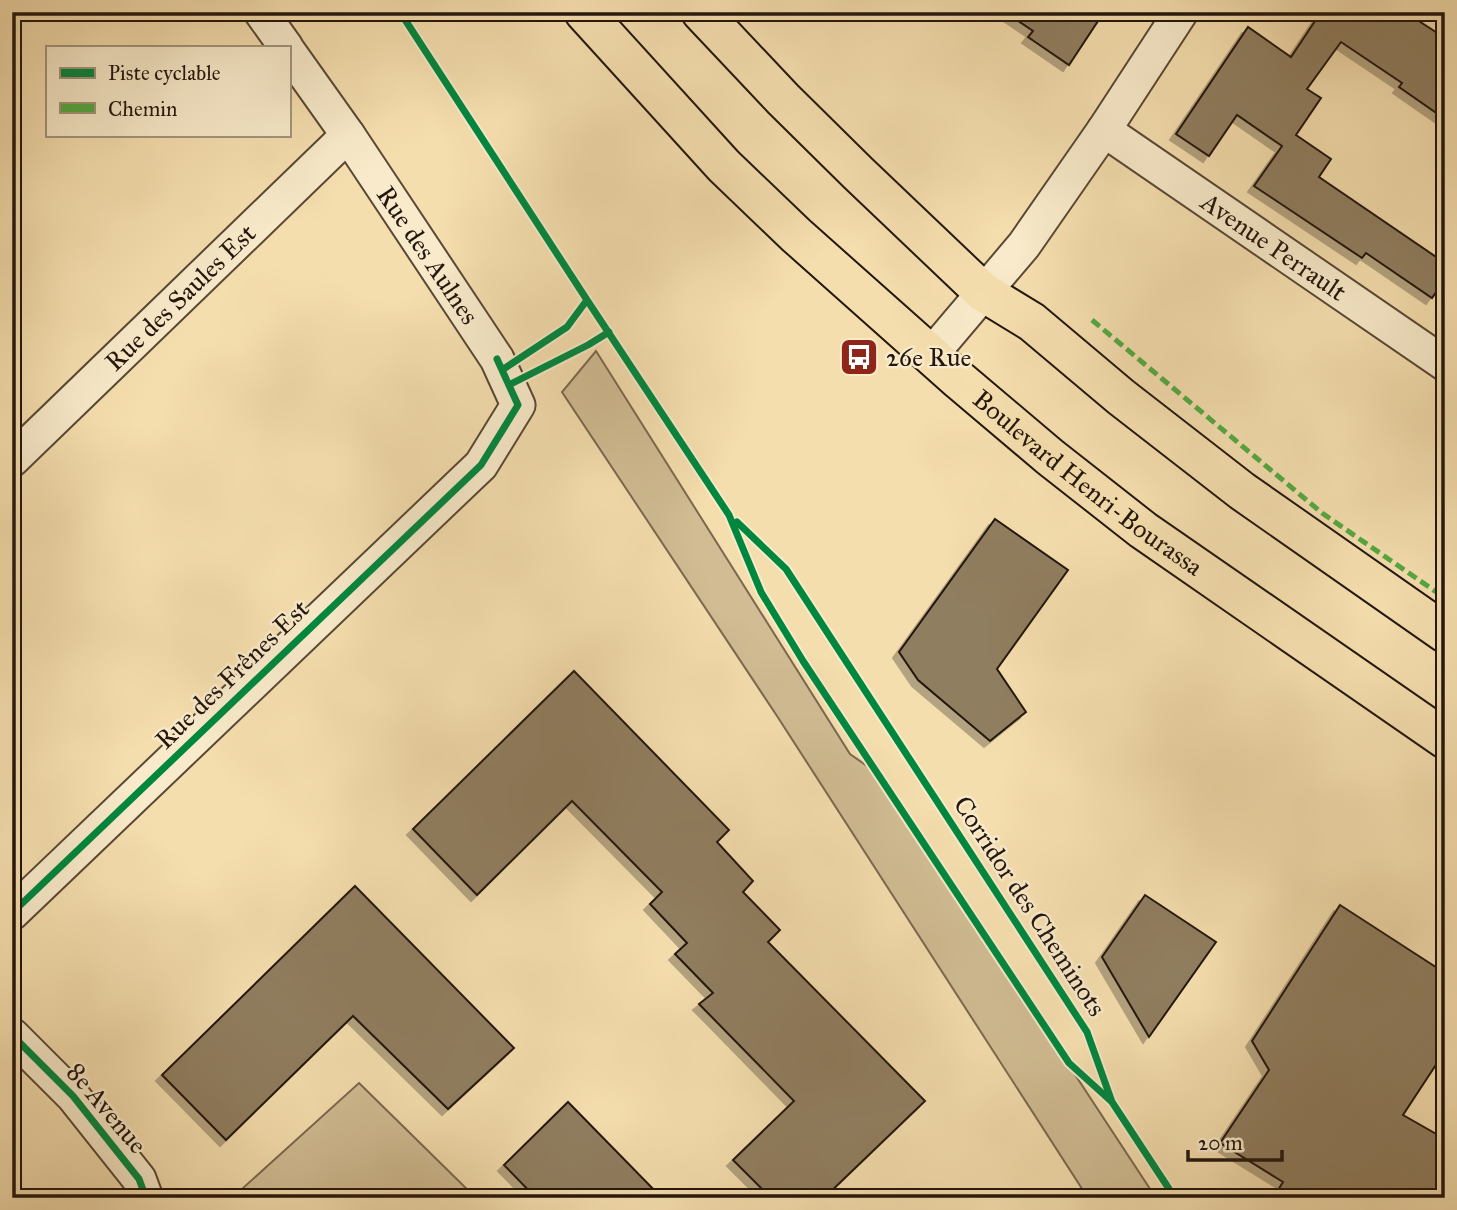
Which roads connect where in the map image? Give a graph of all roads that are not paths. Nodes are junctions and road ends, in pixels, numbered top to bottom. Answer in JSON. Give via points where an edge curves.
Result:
{"nodes":[{"id":1,"x":261,"y":12,"type":"edge"},
{"id":2,"x":584,"y":12,"type":"edge"},
{"id":3,"x":701,"y":12,"type":"edge"},
{"id":4,"x":1181,"y":12,"type":"edge"},
{"id":5,"x":285,"y":46,"type":"edge"},
{"id":6,"x":290,"y":53,"type":"edge"},
{"id":7,"x":1104,"y":130,"type":"junction"},
{"id":8,"x":348,"y":135,"type":"junction"},
{"id":9,"x":983,"y":292,"type":"junction"},
{"id":10,"x":930,"y":356,"type":"junction"},
{"id":11,"x":1445,"y":364,"type":"edge"},
{"id":12,"x":12,"y":460,"type":"edge"},
{"id":13,"x":481,"y":465,"type":"joint"},
{"id":14,"x":1445,"y":633,"type":"edge"},
{"id":15,"x":1445,"y":739,"type":"edge"},
{"id":16,"x":12,"y":913,"type":"edge"},
{"id":17,"x":12,"y":1035,"type":"edge"},
{"id":18,"x":143,"y":1189,"type":"edge"}],
"edges":[{"from":1,"to":5,"type":"street"},
{"from":2,"to":10,"type":"main road","name":"Boulevard Henri-Bourassa","via":[[724,166]]},
{"from":3,"to":9,"type":"main road","via":[[858,173]]},
{"from":4,"to":7,"type":"street"},
{"from":6,"to":8,"type":"street","name":"Rue des Aulnes"},
{"from":7,"to":9,"type":"street","via":[[1024,245]]},
{"from":7,"to":11,"type":"street","name":"Avenue Perrault"},
{"from":8,"to":12,"type":"street","name":"Rue des Saules Est"},
{"from":8,"to":13,"type":"street","name":"Rue des Aulnes","via":[[497,359],[518,405]]},
{"from":9,"to":10,"type":"street"},
{"from":9,"to":14,"type":"main road","via":[[1032,322],[1242,491]]},
{"from":10,"to":15,"type":"main road","name":"Boulevard Henri-Bourassa","via":[[1143,530]]},
{"from":13,"to":16,"type":"street","name":"Rue des Frênes Est"},
{"from":17,"to":18,"type":"street","name":"8e Avenue","via":[[73,1096]]}]}
